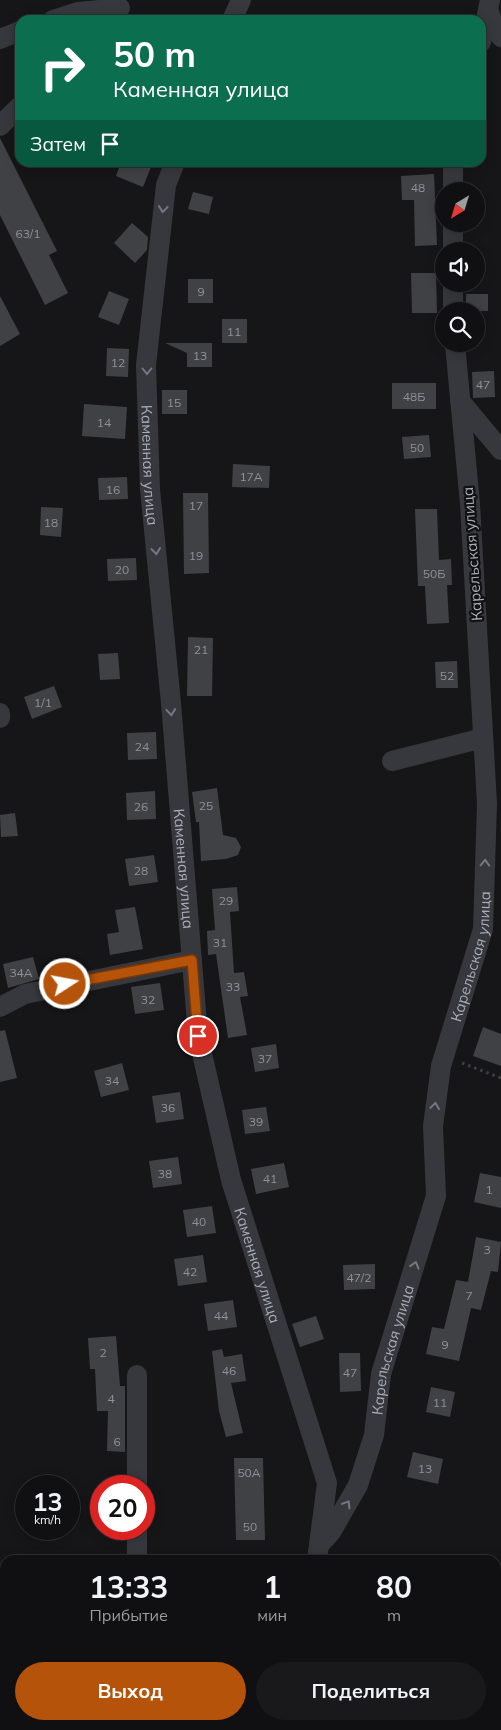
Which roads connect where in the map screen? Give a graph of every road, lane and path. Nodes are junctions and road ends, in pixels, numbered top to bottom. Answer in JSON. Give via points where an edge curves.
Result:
{"nodes":[{"id":1,"x":240,"y":0,"type":"edge"},
{"id":2,"x":490,"y":6,"type":"edge"},
{"id":3,"x":119,"y":9,"type":"edge"},
{"id":4,"x":69,"y":15,"type":"edge"},
{"id":5,"x":234,"y":15,"type":"edge"},
{"id":6,"x":486,"y":22,"type":"edge"},
{"id":7,"x":15,"y":33,"type":"edge"},
{"id":8,"x":501,"y":36,"type":"edge"},
{"id":9,"x":0,"y":39,"type":"edge"},
{"id":10,"x":173,"y":167,"type":"edge"},
{"id":11,"x":453,"y":167,"type":"edge"},
{"id":12,"x":453,"y":182,"type":"edge"},
{"id":13,"x":456,"y":352,"type":"edge"},
{"id":14,"x":460,"y":400,"type":"junction"},
{"id":15,"x":501,"y":450,"type":"edge"},
{"id":16,"x":0,"y":713,"type":"edge"},
{"id":17,"x":0,"y":718,"type":"edge"},
{"id":18,"x":483,"y":738,"type":"junction"},
{"id":19,"x":392,"y":761,"type":"dead end"},
{"id":20,"x":192,"y":960,"type":"junction"},
{"id":21,"x":0,"y":1008,"type":"edge"},
{"id":22,"x":444,"y":1057,"type":"junction"},
{"id":23,"x":501,"y":1078,"type":"edge"},
{"id":24,"x":137,"y":1375,"type":"dead end"},
{"id":25,"x":137,"y":1475,"type":"edge"},
{"id":26,"x":137,"y":1540,"type":"edge"},
{"id":27,"x":318,"y":1552,"type":"edge"},
{"id":28,"x":138,"y":1555,"type":"edge"}],
"edges":[{"from":1,"to":5,"type":"street"},
{"from":2,"to":6,"type":"street"},
{"from":2,"to":8,"type":"street","via":[[495,29]]},
{"from":3,"to":4,"type":"street"},
{"from":7,"to":9,"type":"street"},
{"from":10,"to":20,"type":"street","name":"Каменная улица","one_way":true,"via":[[166,185],[146,365],[150,489]]},
{"from":11,"to":12,"type":"street"},
{"from":13,"to":14,"type":"street","name":"Карельская улица"},
{"from":14,"to":15,"type":"street"},
{"from":14,"to":18,"type":"street","name":"Карельская улица","via":[[470,504]]},
{"from":16,"to":17,"type":"street"},
{"from":18,"to":19,"type":"street"},
{"from":22,"to":18,"type":"street","name":"Карельская улица","one_way":true,"via":[[483,929],[487,804]]},
{"from":20,"to":21,"type":"street","via":[[25,994]]},
{"from":20,"to":27,"type":"street","name":"Каменная улица","via":[[198,1036],[230,1180],[327,1483]]},
{"from":22,"to":23,"type":"path"},
{"from":27,"to":22,"type":"street","name":"Карельская улица","one_way":true,"via":[[358,1485],[374,1435],[381,1374],[436,1196],[433,1126]]},
{"from":24,"to":25,"type":"street"},
{"from":26,"to":28,"type":"street"}]}
